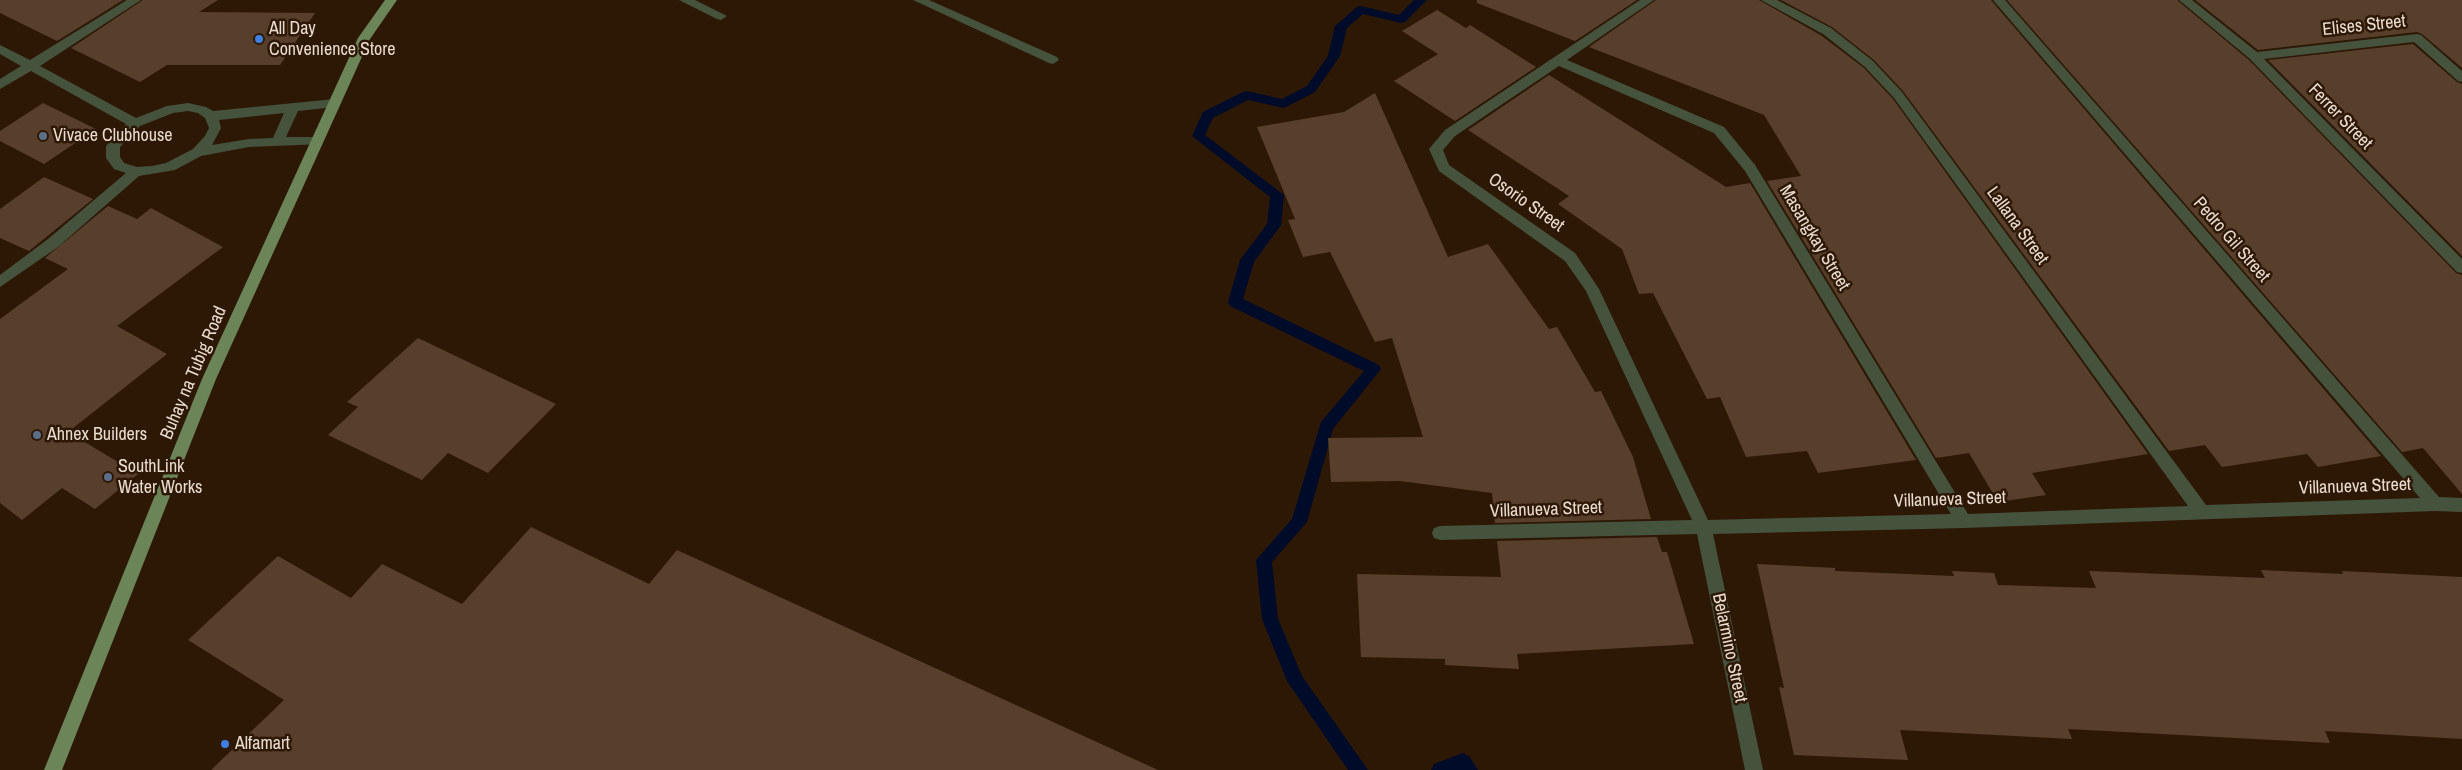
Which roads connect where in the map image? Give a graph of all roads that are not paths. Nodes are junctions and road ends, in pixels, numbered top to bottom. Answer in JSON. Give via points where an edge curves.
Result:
{"nodes":[{"id":1,"x":135,"y":0,"type":"edge"},
{"id":2,"x":391,"y":0,"type":"edge"},
{"id":3,"x":685,"y":0,"type":"edge"},
{"id":4,"x":919,"y":0,"type":"edge"},
{"id":5,"x":1648,"y":0,"type":"edge"},
{"id":6,"x":1767,"y":0,"type":"edge"},
{"id":7,"x":1999,"y":0,"type":"edge"},
{"id":8,"x":2185,"y":0,"type":"edge"},
{"id":9,"x":721,"y":16,"type":"dead end"},
{"id":10,"x":0,"y":49,"type":"edge"},
{"id":11,"x":2254,"y":56,"type":"junction"},
{"id":12,"x":1053,"y":60,"type":"dead end"},
{"id":13,"x":1556,"y":60,"type":"junction"},
{"id":14,"x":31,"y":64,"type":"junction"},
{"id":15,"x":2462,"y":78,"type":"edge"},
{"id":16,"x":0,"y":84,"type":"edge"},
{"id":17,"x":335,"y":103,"type":"junction"},
{"id":18,"x":293,"y":107,"type":"junction"},
{"id":19,"x":211,"y":116,"type":"junction"},
{"id":20,"x":135,"y":123,"type":"junction"},
{"id":21,"x":317,"y":141,"type":"junction"},
{"id":22,"x":278,"y":142,"type":"junction"},
{"id":23,"x":198,"y":152,"type":"junction"},
{"id":24,"x":136,"y":172,"type":"junction"},
{"id":25,"x":2462,"y":268,"type":"edge"},
{"id":26,"x":0,"y":282,"type":"edge"},
{"id":27,"x":2435,"y":504,"type":"junction"},
{"id":28,"x":2462,"y":505,"type":"edge"},
{"id":29,"x":2202,"y":512,"type":"junction"},
{"id":30,"x":1964,"y":521,"type":"junction"},
{"id":31,"x":1703,"y":526,"type":"junction"},
{"id":32,"x":1440,"y":533,"type":"dead end"},
{"id":33,"x":53,"y":770,"type":"edge"},
{"id":34,"x":1754,"y":770,"type":"edge"}],
"edges":[{"from":1,"to":14,"type":"street"},
{"from":2,"to":17,"type":"main road","name":"Buhay na Tubig Road","via":[[364,38]]},
{"from":3,"to":9,"type":"street"},
{"from":4,"to":12,"type":"street"},
{"from":5,"to":13,"type":"street","name":"Osorio Street"},
{"from":6,"to":29,"type":"street","name":"Lallana Street","via":[[1827,31],[1869,64],[1898,95]]},
{"from":7,"to":27,"type":"street","name":"Pedro Gil Street"},
{"from":8,"to":11,"type":"street","name":"Ferrer Street"},
{"from":10,"to":14,"type":"street"},
{"from":11,"to":15,"type":"street","name":"Elises Street","via":[[2418,38]]},
{"from":11,"to":25,"type":"street","name":"Ferrer Street"},
{"from":13,"to":30,"type":"street","name":"Masangkay Street","via":[[1699,120],[1719,130],[1730,142],[1750,168]]},
{"from":13,"to":31,"type":"street","name":"Osorio Street","via":[[1450,133],[1436,149],[1444,168],[1570,256],[1592,289]]},
{"from":14,"to":16,"type":"street"},
{"from":14,"to":20,"type":"street"},
{"from":17,"to":18,"type":"street"},
{"from":17,"to":21,"type":"main road","name":"Buhay na Tubig Road"},
{"from":18,"to":19,"type":"street"},
{"from":18,"to":22,"type":"street"},
{"from":19,"to":20,"type":"street","via":[[188,107],[171,109]]},
{"from":19,"to":23,"type":"street","via":[[215,128],[211,138]]},
{"from":20,"to":24,"type":"street","via":[[114,146],[113,158],[119,166]]},
{"from":21,"to":22,"type":"street"},
{"from":21,"to":33,"type":"main road","name":"Buhay na Tubig Road","via":[[210,379]]},
{"from":22,"to":23,"type":"street","via":[[249,143]]},
{"from":23,"to":24,"type":"street","via":[[170,167]]},
{"from":24,"to":26,"type":"street","via":[[53,243]]},
{"from":27,"to":28,"type":"street","name":"Villanueva Street"},
{"from":27,"to":29,"type":"street","name":"Villanueva Street"},
{"from":29,"to":30,"type":"street","name":"Villanueva Street"},
{"from":30,"to":31,"type":"street","name":"Villanueva Street"},
{"from":31,"to":32,"type":"street","name":"Villanueva Street"},
{"from":31,"to":34,"type":"street","name":"Belarmino Street"}]}
